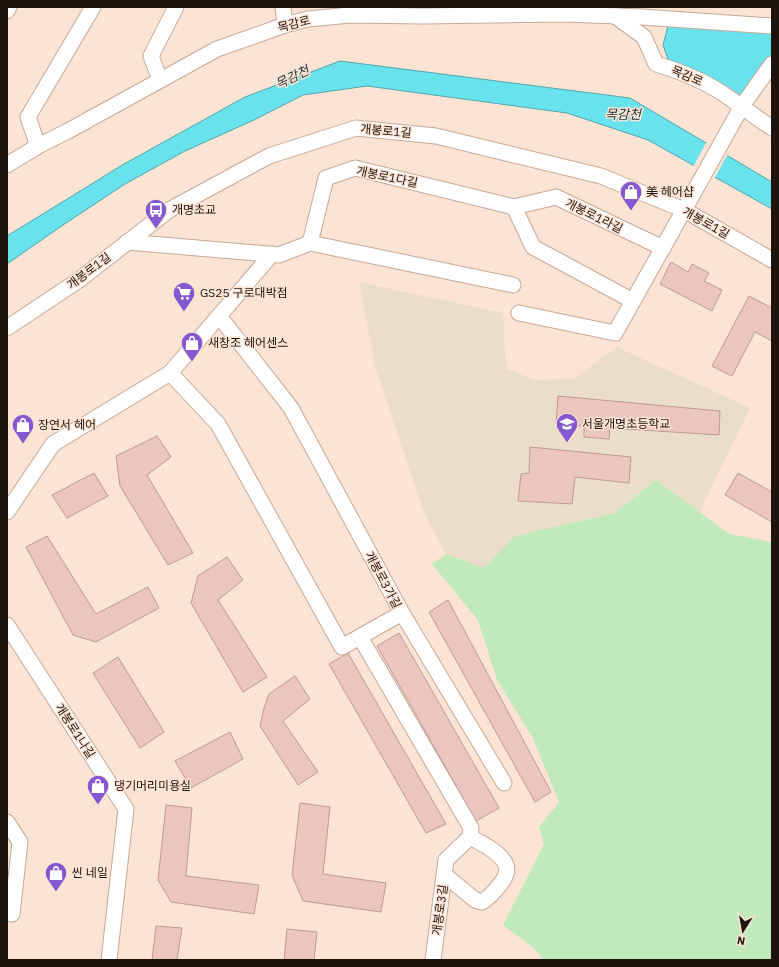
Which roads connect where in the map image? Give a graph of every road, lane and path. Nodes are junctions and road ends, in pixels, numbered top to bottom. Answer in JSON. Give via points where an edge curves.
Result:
{"nodes":[{"id":1,"x":10,"y":7,"type":"edge"},
{"id":2,"x":93,"y":7,"type":"edge"},
{"id":3,"x":176,"y":7,"type":"edge"},
{"id":4,"x":283,"y":7,"type":"edge"},
{"id":5,"x":7,"y":11,"type":"edge"},
{"id":6,"x":414,"y":11,"type":"edge"},
{"id":7,"x":483,"y":11,"type":"edge"},
{"id":8,"x":553,"y":11,"type":"edge"},
{"id":9,"x":615,"y":16,"type":"junction"},
{"id":10,"x":285,"y":25,"type":"junction"},
{"id":11,"x":772,"y":26,"type":"edge"},
{"id":12,"x":772,"y":64,"type":"edge"},
{"id":13,"x":160,"y":80,"type":"junction"},
{"id":14,"x":739,"y":111,"type":"junction"},
{"id":15,"x":772,"y":128,"type":"edge"},
{"id":16,"x":38,"y":146,"type":"junction"},
{"id":17,"x":7,"y":165,"type":"edge"},
{"id":18,"x":514,"y":207,"type":"junction"},
{"id":19,"x":686,"y":207,"type":"junction"},
{"id":20,"x":127,"y":242,"type":"junction"},
{"id":21,"x":310,"y":243,"type":"junction"},
{"id":22,"x":663,"y":248,"type":"junction"},
{"id":23,"x":272,"y":254,"type":"junction"},
{"id":24,"x":772,"y":260,"type":"edge"},
{"id":25,"x":513,"y":285,"type":"dead end"},
{"id":26,"x":633,"y":301,"type":"junction"},
{"id":27,"x":519,"y":313,"type":"dead end"},
{"id":28,"x":220,"y":316,"type":"junction"},
{"id":29,"x":7,"y":328,"type":"edge"},
{"id":30,"x":170,"y":373,"type":"junction"},
{"id":31,"x":7,"y":512,"type":"edge"},
{"id":32,"x":402,"y":613,"type":"junction"},
{"id":33,"x":7,"y":625,"type":"edge"},
{"id":34,"x":360,"y":637,"type":"junction"},
{"id":35,"x":504,"y":783,"type":"dead end"},
{"id":36,"x":7,"y":822,"type":"edge"},
{"id":37,"x":470,"y":837,"type":"junction"},
{"id":38,"x":445,"y":875,"type":"junction"},
{"id":39,"x":12,"y":914,"type":"dead end"},
{"id":40,"x":109,"y":960,"type":"edge"},
{"id":41,"x":433,"y":960,"type":"edge"}],
"edges":[{"from":1,"to":5,"type":"street"},
{"from":2,"to":16,"type":"street","via":[[28,117]]},
{"from":3,"to":13,"type":"street","via":[[151,56]]},
{"from":4,"to":10,"type":"street"},
{"from":6,"to":7,"type":"street","name":"목감로"},
{"from":6,"to":10,"type":"street","name":"목감로","via":[[350,15]]},
{"from":7,"to":8,"type":"street","name":"목감로"},
{"from":8,"to":9,"type":"street","name":"목감로","via":[[565,14]]},
{"from":9,"to":11,"type":"street","name":"목감로"},
{"from":9,"to":14,"type":"street","name":"목감로","via":[[644,37],[656,64],[694,78]]},
{"from":10,"to":13,"type":"street","name":"목감로","via":[[217,49]]},
{"from":12,"to":14,"type":"street"},
{"from":13,"to":16,"type":"street","name":"목감로"},
{"from":14,"to":15,"type":"street","name":"목감로"},
{"from":14,"to":19,"type":"street"},
{"from":16,"to":17,"type":"street","name":"목감로"},
{"from":18,"to":21,"type":"street","name":"개봉로1다길","via":[[356,168],[326,178]]},
{"from":18,"to":22,"type":"street","name":"개봉로1라길","via":[[556,197]]},
{"from":18,"to":26,"type":"street","via":[[533,247]]},
{"from":19,"to":20,"type":"street","name":"개봉로1길","via":[[601,176],[436,136],[356,128],[269,156],[169,210]]},
{"from":19,"to":22,"type":"street"},
{"from":19,"to":24,"type":"street","name":"개봉로1길"},
{"from":20,"to":23,"type":"street"},
{"from":20,"to":29,"type":"street","name":"개봉로1길","via":[[79,280]]},
{"from":21,"to":23,"type":"street","via":[[279,255]]},
{"from":21,"to":25,"type":"street"},
{"from":22,"to":26,"type":"street"},
{"from":23,"to":28,"type":"street"},
{"from":26,"to":27,"type":"street","via":[[615,333]]},
{"from":28,"to":30,"type":"street"},
{"from":28,"to":32,"type":"street","name":"개봉로3가길","via":[[291,408]]},
{"from":30,"to":31,"type":"street","via":[[53,444]]},
{"from":30,"to":34,"type":"street","name":"개봉로3가길","via":[[218,424],[342,647]]},
{"from":32,"to":34,"type":"street","name":"개봉로3가길"},
{"from":32,"to":35,"type":"street"},
{"from":33,"to":40,"type":"street","name":"개봉로1나길","via":[[126,809]]},
{"from":34,"to":37,"type":"street","via":[[471,828]]},
{"from":36,"to":39,"type":"street","via":[[20,842]]},
{"from":37,"to":38,"type":"street","name":"개봉로3길","via":[[446,860]]},
{"from":37,"to":38,"type":"street","via":[[498,854],[506,866],[507,873],[503,880],[488,899],[482,902],[475,900]]},
{"from":38,"to":41,"type":"street","name":"개봉로3길"}]}
